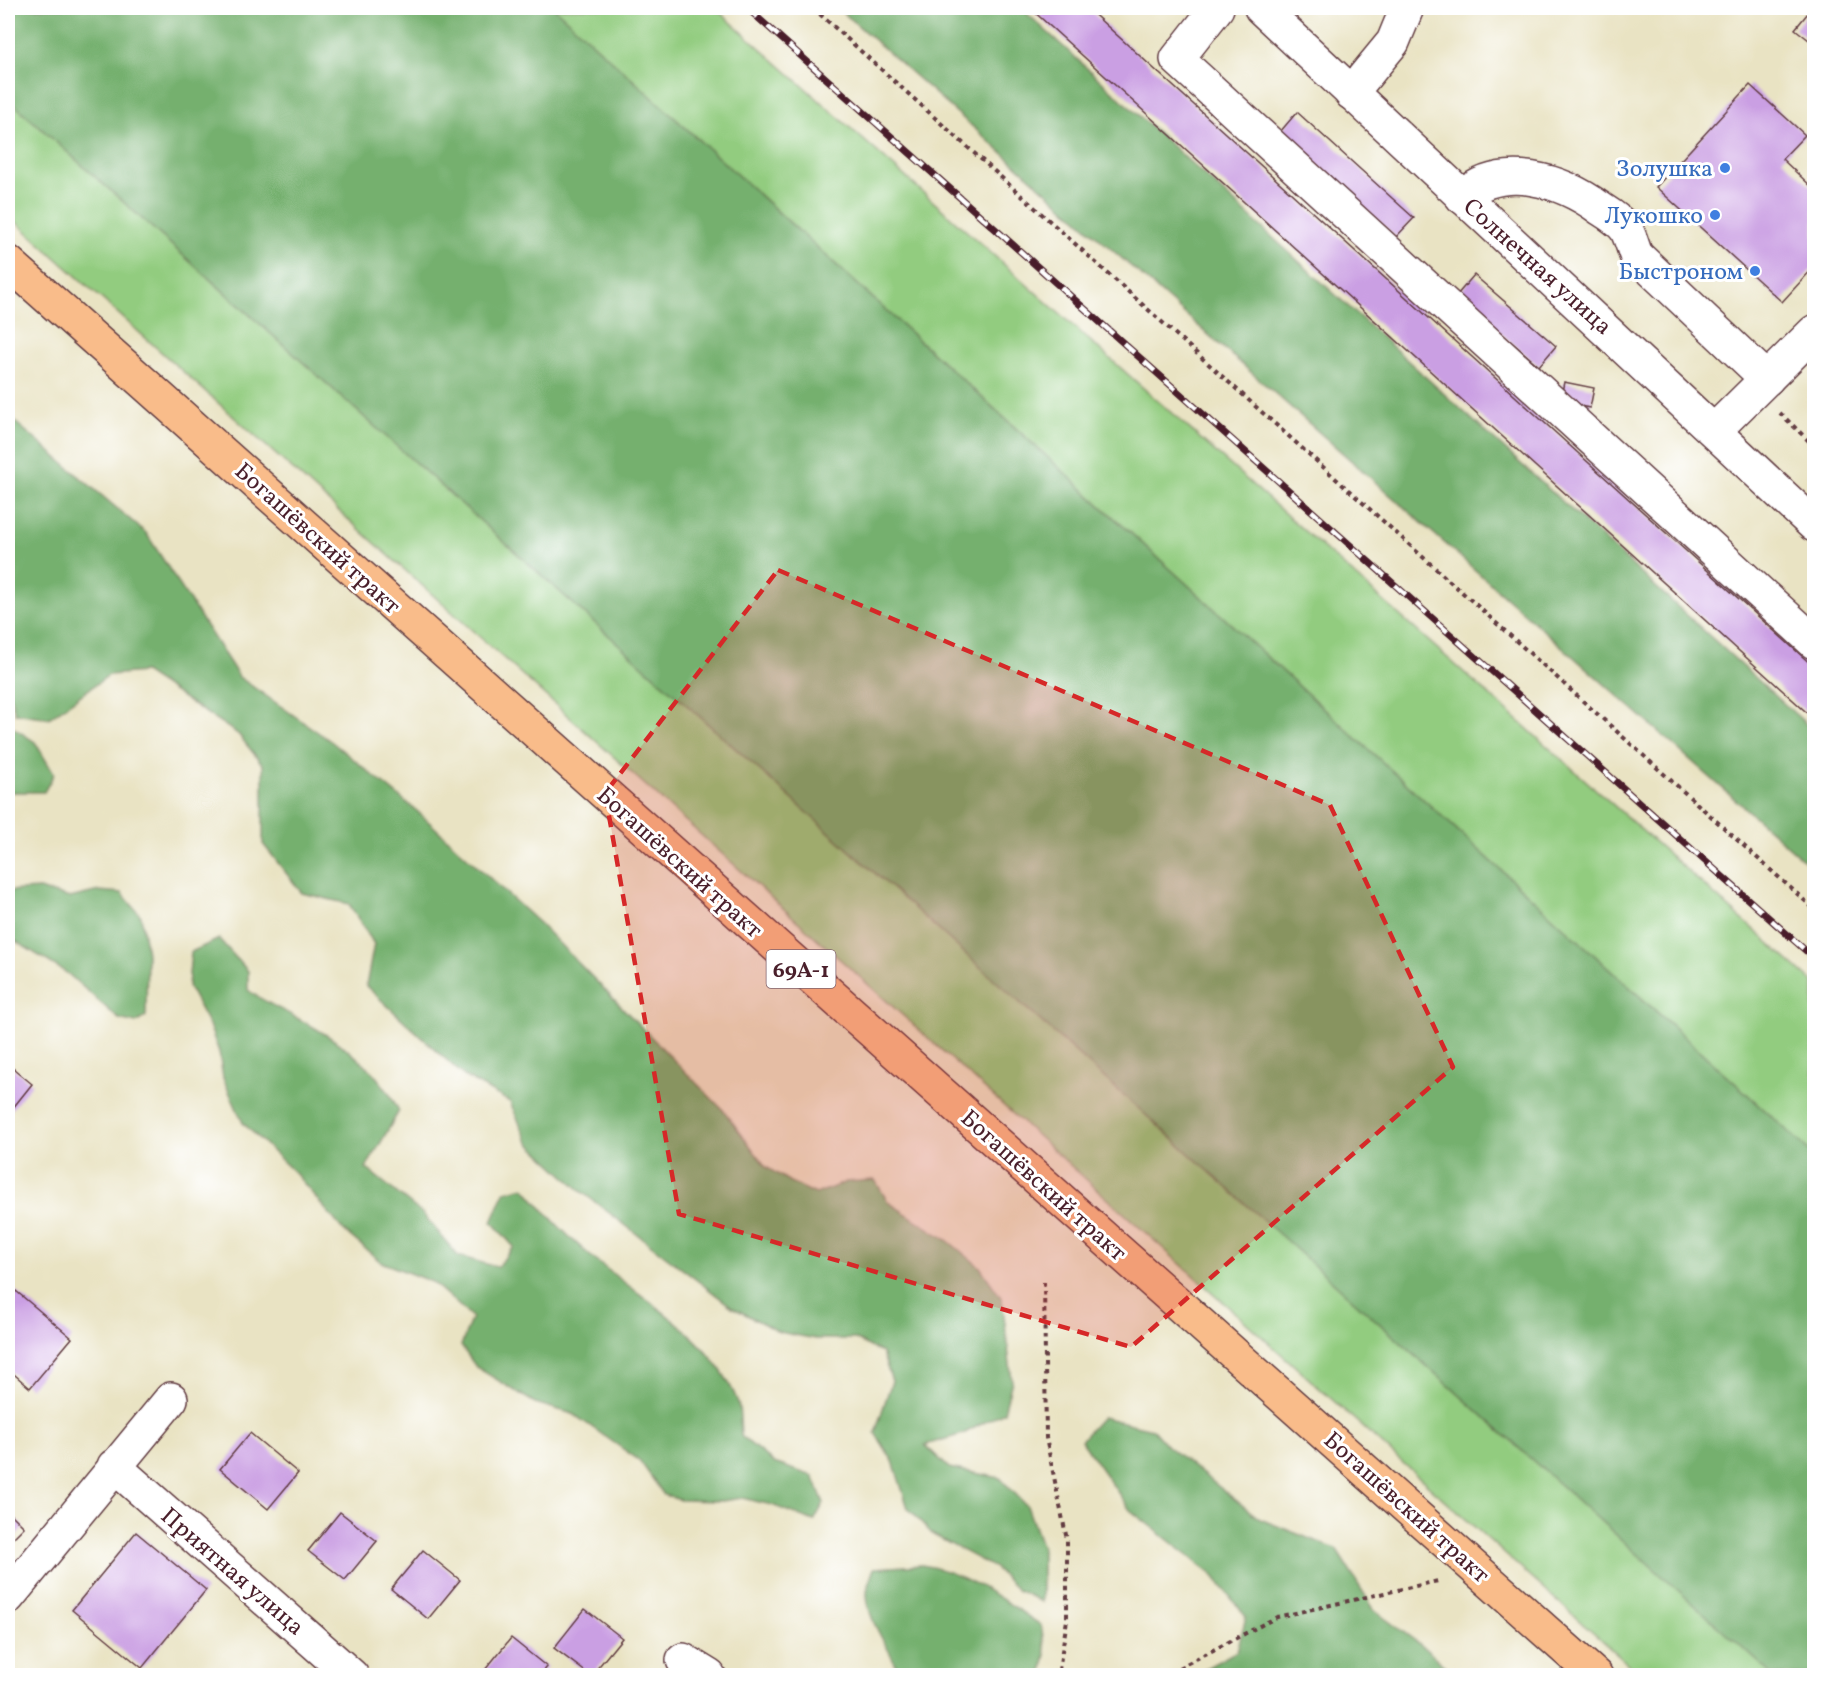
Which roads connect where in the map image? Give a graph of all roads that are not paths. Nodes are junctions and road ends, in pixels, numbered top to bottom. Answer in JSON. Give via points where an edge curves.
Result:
{"nodes":[{"id":1,"x":1216,"y":8,"type":"edge"},
{"id":2,"x":1262,"y":8,"type":"edge"},
{"id":3,"x":1407,"y":8,"type":"edge"},
{"id":4,"x":1351,"y":93,"type":"junction"},
{"id":5,"x":1462,"y":197,"type":"junction"},
{"id":6,"x":8,"y":262,"type":"edge"},
{"id":7,"x":1815,"y":332,"type":"edge"},
{"id":8,"x":1762,"y":384,"type":"junction"},
{"id":9,"x":1715,"y":430,"type":"junction"},
{"id":10,"x":1815,"y":525,"type":"edge"},
{"id":11,"x":1815,"y":642,"type":"edge"},
{"id":12,"x":171,"y":1399,"type":"dead end"},
{"id":13,"x":114,"y":1466,"type":"junction"},
{"id":14,"x":8,"y":1597,"type":"edge"},
{"id":15,"x":352,"y":1676,"type":"edge"},
{"id":16,"x":1596,"y":1676,"type":"edge"}],
"edges":[{"from":1,"to":11,"type":"street","via":[[1177,59]]},
{"from":2,"to":4,"type":"street","name":"Солнечная улица"},
{"from":3,"to":4,"type":"street","via":[[1393,42]]},
{"from":4,"to":5,"type":"street","name":"Солнечная улица"},
{"from":5,"to":8,"type":"street","via":[[1474,186],[1521,177],[1547,180],[1584,196],[1625,229],[1636,255]]},
{"from":5,"to":9,"type":"street","name":"Солнечная улица"},
{"from":6,"to":16,"type":"main road","name":"Богашёвский тракт","number":"69А-1"},
{"from":7,"to":8,"type":"street"},
{"from":8,"to":9,"type":"street"},
{"from":9,"to":10,"type":"street","name":"Солнечная улица"},
{"from":12,"to":13,"type":"street"},
{"from":13,"to":14,"type":"street"},
{"from":13,"to":15,"type":"street","name":"Приятная улица"}]}
